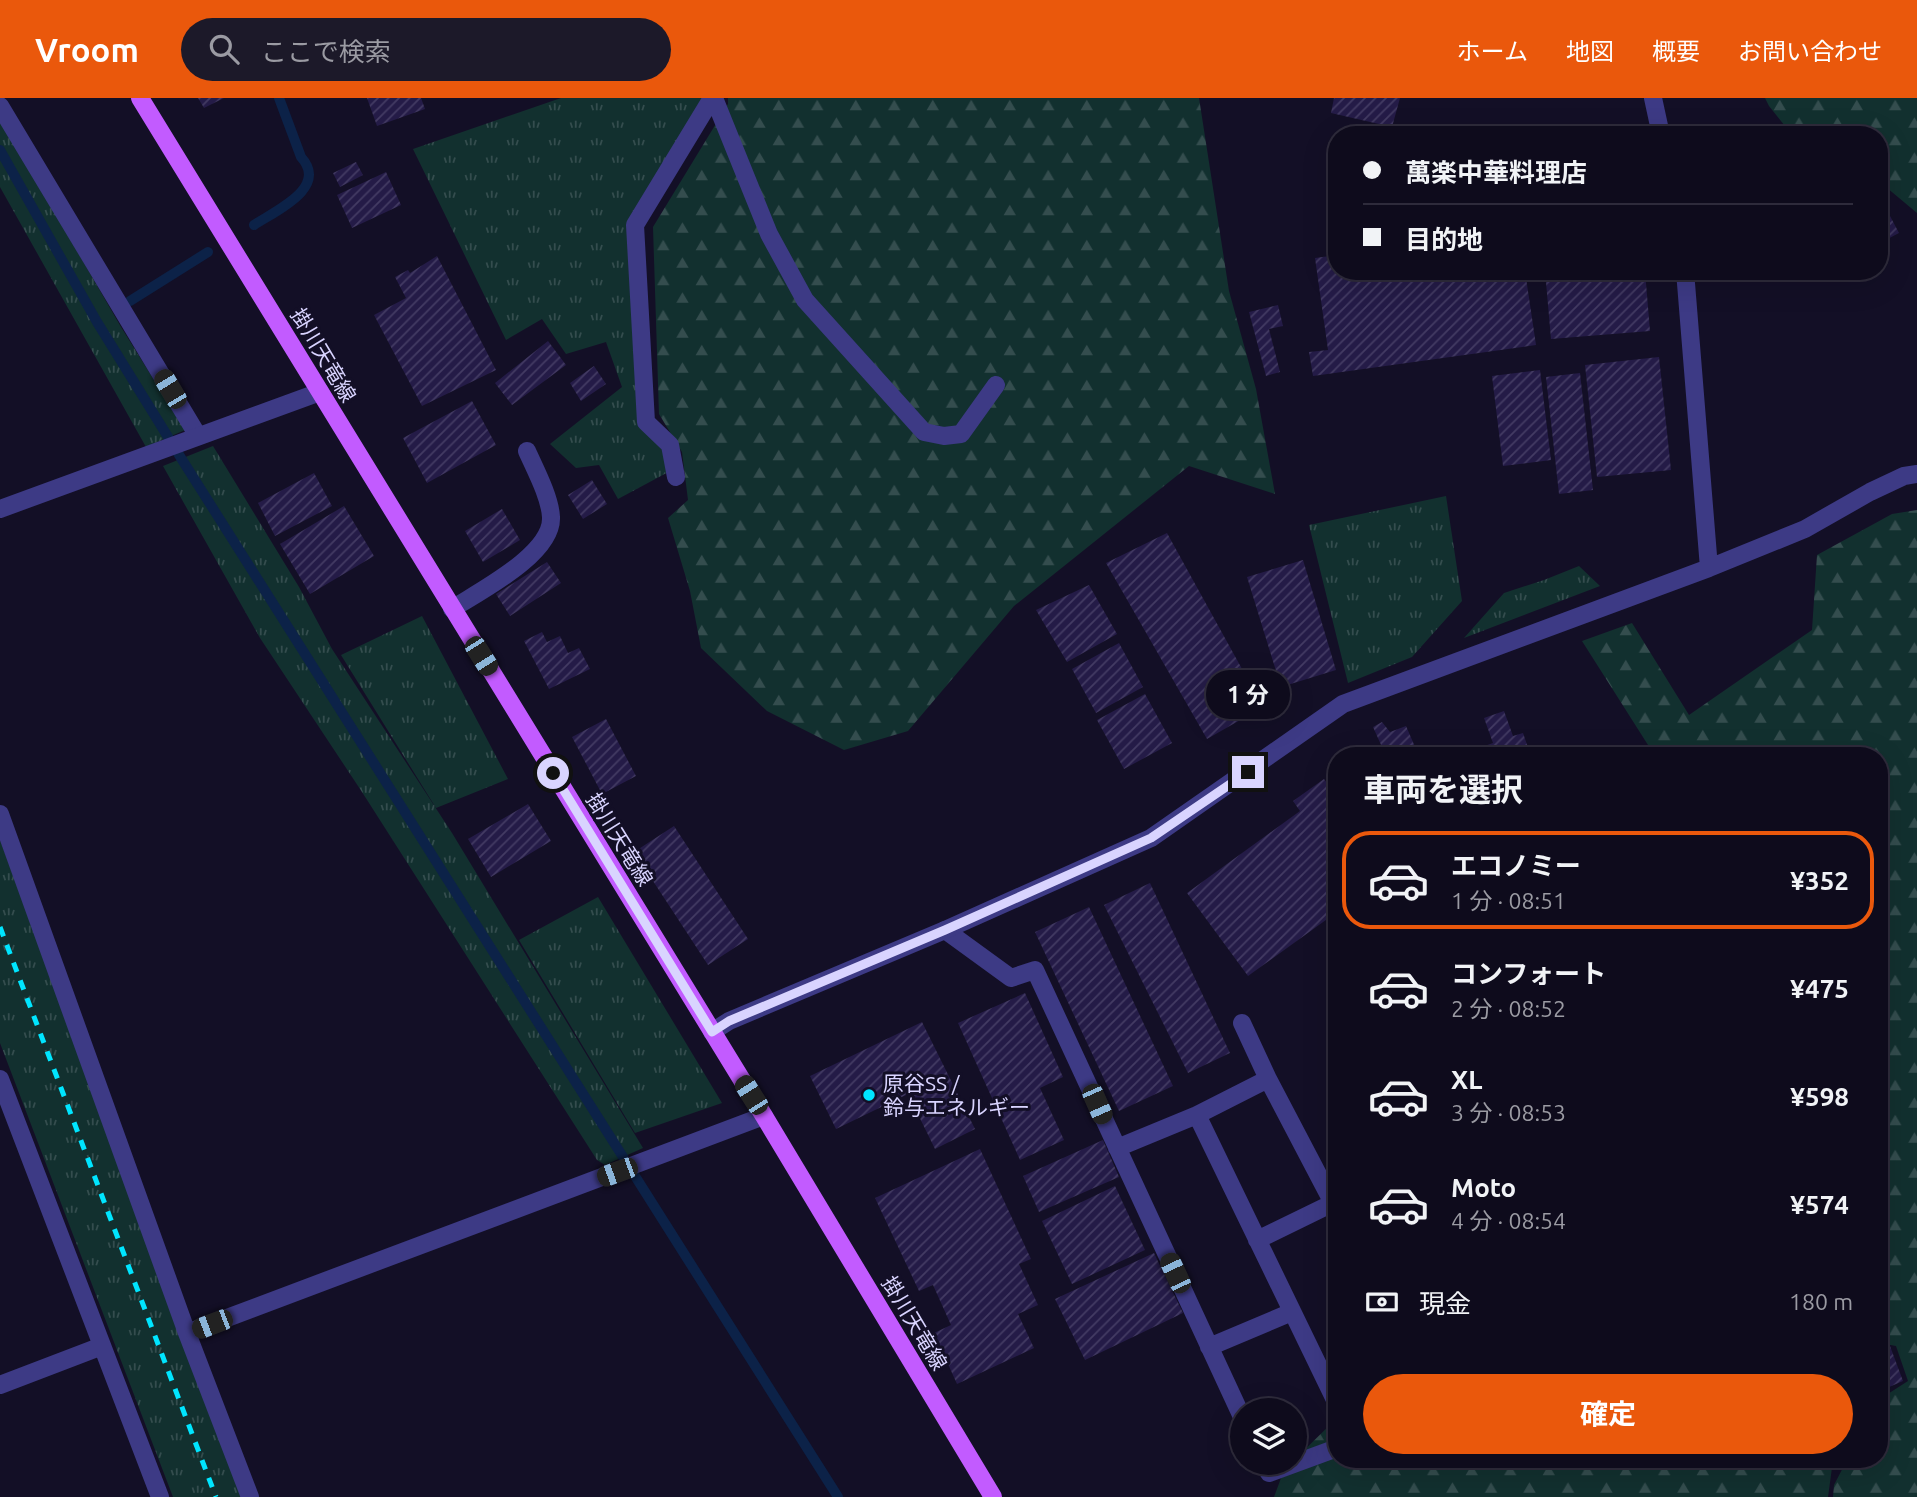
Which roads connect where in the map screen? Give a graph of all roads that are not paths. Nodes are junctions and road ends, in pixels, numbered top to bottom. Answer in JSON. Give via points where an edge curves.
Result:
{"nodes":[{"id":1,"x":141,"y":98,"type":"edge"},
{"id":2,"x":713,"y":98,"type":"edge"},
{"id":3,"x":1653,"y":98,"type":"edge"},
{"id":4,"x":0,"y":106,"type":"edge"},
{"id":5,"x":1659,"y":126,"type":"edge"},
{"id":6,"x":1686,"y":280,"type":"edge"},
{"id":7,"x":996,"y":385,"type":"dead end"},
{"id":8,"x":320,"y":392,"type":"junction"},
{"id":9,"x":195,"y":438,"type":"junction"},
{"id":10,"x":527,"y":451,"type":"dead end"},
{"id":11,"x":1917,"y":474,"type":"edge"},
{"id":12,"x":676,"y":477,"type":"dead end"},
{"id":13,"x":0,"y":509,"type":"edge"},
{"id":14,"x":1709,"y":568,"type":"junction"},
{"id":15,"x":452,"y":609,"type":"junction"},
{"id":16,"x":0,"y":814,"type":"edge"},
{"id":17,"x":945,"y":930,"type":"junction"},
{"id":18,"x":1242,"y":1024,"type":"dead end"},
{"id":19,"x":712,"y":1032,"type":"junction"},
{"id":20,"x":0,"y":1079,"type":"edge"},
{"id":21,"x":1268,"y":1079,"type":"junction"},
{"id":22,"x":1196,"y":1115,"type":"junction"},
{"id":23,"x":764,"y":1116,"type":"junction"},
{"id":24,"x":1117,"y":1148,"type":"junction"},
{"id":25,"x":1328,"y":1193,"type":"edge"},
{"id":26,"x":1328,"y":1205,"type":"edge"},
{"id":27,"x":1258,"y":1240,"type":"junction"},
{"id":28,"x":1292,"y":1312,"type":"junction"},
{"id":29,"x":187,"y":1333,"type":"junction"},
{"id":30,"x":102,"y":1346,"type":"junction"},
{"id":31,"x":1209,"y":1347,"type":"junction"},
{"id":32,"x":0,"y":1385,"type":"edge"},
{"id":33,"x":1328,"y":1386,"type":"edge"},
{"id":34,"x":1233,"y":1398,"type":"edge"},
{"id":35,"x":1328,"y":1451,"type":"edge"},
{"id":36,"x":1307,"y":1459,"type":"edge"},
{"id":37,"x":160,"y":1497,"type":"edge"},
{"id":38,"x":250,"y":1497,"type":"edge"},
{"id":39,"x":993,"y":1497,"type":"edge"}],
"edges":[{"from":1,"to":8,"type":"main road","name":"掛川天竜線"},
{"from":2,"to":7,"type":"street","via":[[769,234],[806,300],[924,432],[961,434]]},
{"from":2,"to":12,"type":"street","via":[[635,225],[646,422],[670,444]]},
{"from":3,"to":5,"type":"street"},
{"from":4,"to":9,"type":"street"},
{"from":6,"to":14,"type":"street"},
{"from":8,"to":9,"type":"street"},
{"from":8,"to":15,"type":"main road","name":"掛川天竜線"},
{"from":9,"to":13,"type":"street"},
{"from":10,"to":15,"type":"street","via":[[551,517],[546,540],[535,554]]},
{"from":11,"to":14,"type":"street","via":[[1870,492],[1805,529]]},
{"from":14,"to":17,"type":"street","via":[[1343,704],[1151,838]]},
{"from":15,"to":19,"type":"main road","name":"掛川天竜線"},
{"from":16,"to":29,"type":"street"},
{"from":17,"to":19,"type":"street"},
{"from":17,"to":24,"type":"street","via":[[1011,978],[1035,970]]},
{"from":18,"to":21,"type":"street"},
{"from":19,"to":23,"type":"main road","name":"掛川天竜線"},
{"from":20,"to":30,"type":"street"},
{"from":21,"to":22,"type":"street"},
{"from":21,"to":25,"type":"street"},
{"from":22,"to":24,"type":"street"},
{"from":22,"to":27,"type":"street"},
{"from":23,"to":29,"type":"street"},
{"from":23,"to":39,"type":"main road","name":"掛川天竜線"},
{"from":24,"to":31,"type":"street"},
{"from":26,"to":27,"type":"street"},
{"from":27,"to":28,"type":"street"},
{"from":28,"to":31,"type":"street"},
{"from":28,"to":33,"type":"street"},
{"from":29,"to":38,"type":"street"},
{"from":30,"to":32,"type":"street"},
{"from":30,"to":37,"type":"street"},
{"from":31,"to":34,"type":"street"},
{"from":35,"to":36,"type":"street"}]}
